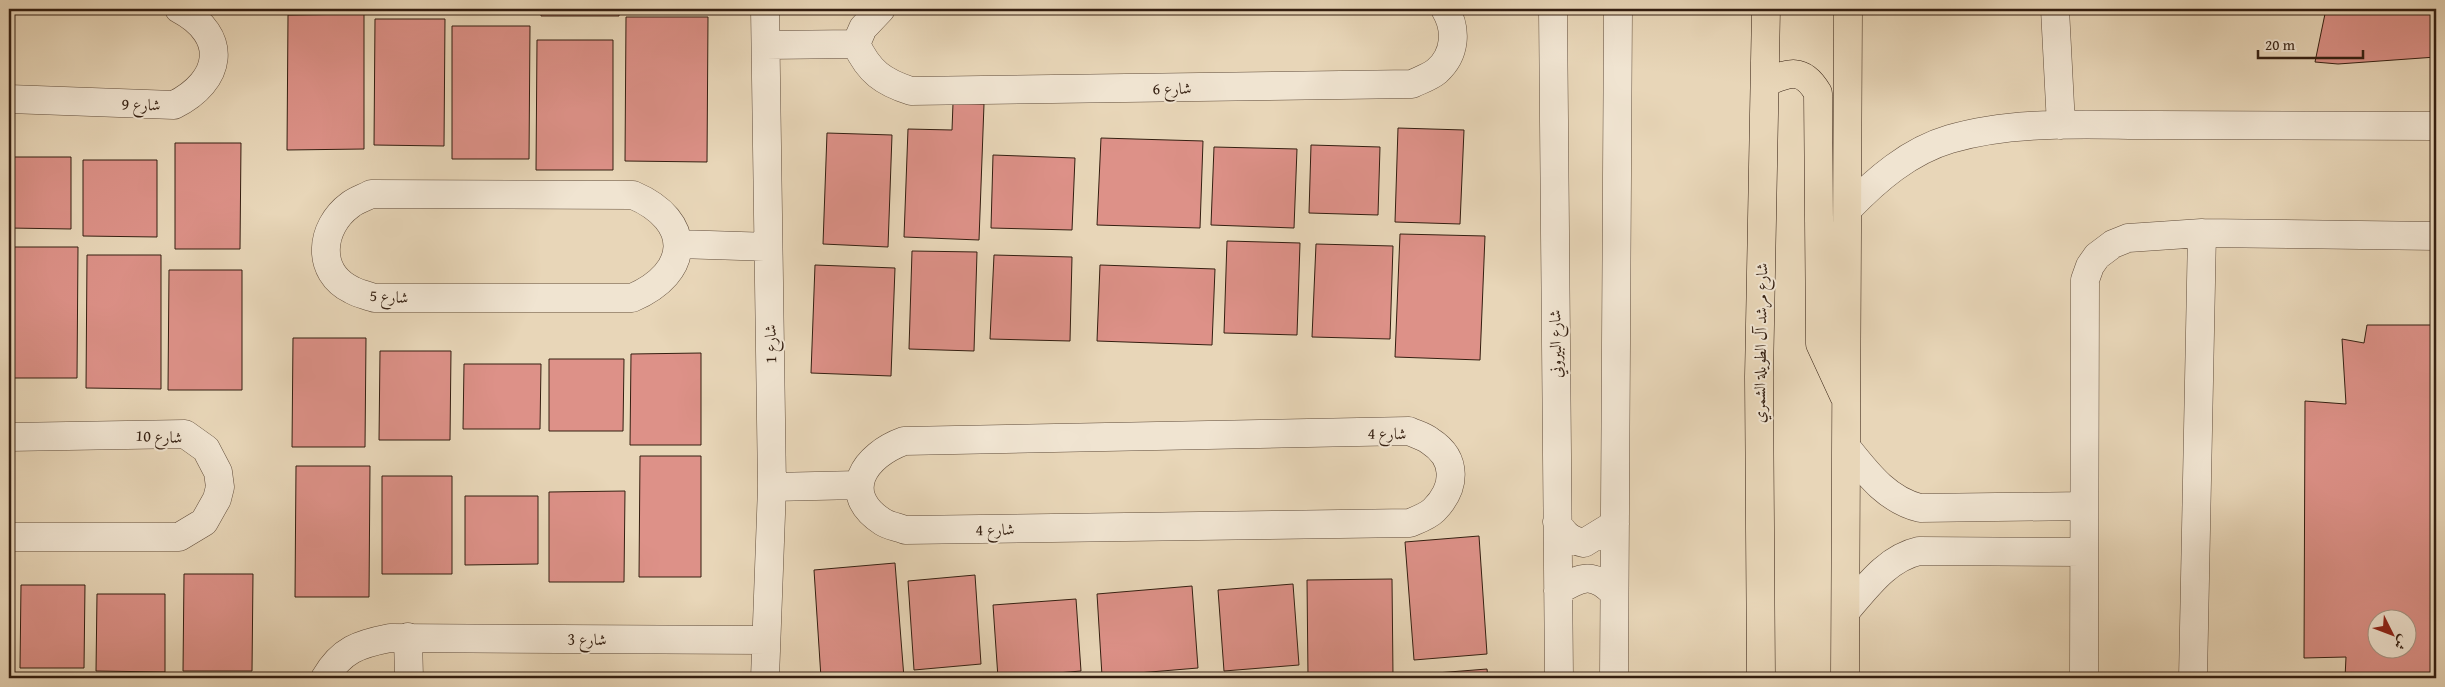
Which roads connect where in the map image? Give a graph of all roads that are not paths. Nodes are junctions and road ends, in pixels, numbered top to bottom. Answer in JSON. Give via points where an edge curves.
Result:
{"nodes":[{"id":1,"x":179,"y":9,"type":"edge"},
{"id":2,"x":765,"y":9,"type":"edge"},
{"id":3,"x":881,"y":9,"type":"edge"},
{"id":4,"x":1445,"y":9,"type":"edge"},
{"id":5,"x":1553,"y":9,"type":"edge"},
{"id":6,"x":1618,"y":9,"type":"edge"},
{"id":7,"x":1766,"y":9,"type":"edge"},
{"id":8,"x":1848,"y":9,"type":"edge"},
{"id":9,"x":2055,"y":9,"type":"edge"},
{"id":10,"x":856,"y":44,"type":"junction"},
{"id":11,"x":766,"y":45,"type":"junction"},
{"id":12,"x":1765,"y":83,"type":"junction"},
{"id":13,"x":9,"y":99,"type":"edge"},
{"id":14,"x":2062,"y":125,"type":"junction"},
{"id":15,"x":2436,"y":126,"type":"edge"},
{"id":16,"x":1848,"y":209,"type":"junction"},
{"id":17,"x":2202,"y":232,"type":"junction"},
{"id":18,"x":2436,"y":236,"type":"edge"},
{"id":19,"x":678,"y":244,"type":"junction"},
{"id":20,"x":768,"y":247,"type":"junction"},
{"id":21,"x":1847,"y":402,"type":"junction"},
{"id":22,"x":9,"y":437,"type":"edge"},
{"id":23,"x":1847,"y":448,"type":"junction"},
{"id":24,"x":858,"y":485,"type":"junction"},
{"id":25,"x":772,"y":487,"type":"junction"},
{"id":26,"x":2084,"y":506,"type":"junction"},
{"id":27,"x":1558,"y":522,"type":"junction"},
{"id":28,"x":1615,"y":524,"type":"junction"},
{"id":29,"x":9,"y":537,"type":"edge"},
{"id":30,"x":2083,"y":552,"type":"junction"},
{"id":31,"x":1558,"y":591,"type":"junction"},
{"id":32,"x":1614,"y":593,"type":"junction"},
{"id":33,"x":1846,"y":611,"type":"junction"},
{"id":34,"x":408,"y":637,"type":"junction"},
{"id":35,"x":766,"y":640,"type":"junction"},
{"id":36,"x":325,"y":678,"type":"edge"},
{"id":37,"x":409,"y":678,"type":"edge"},
{"id":38,"x":765,"y":678,"type":"edge"},
{"id":39,"x":1559,"y":678,"type":"edge"},
{"id":40,"x":1614,"y":678,"type":"edge"},
{"id":41,"x":1761,"y":678,"type":"edge"},
{"id":42,"x":1846,"y":678,"type":"edge"},
{"id":43,"x":2084,"y":678,"type":"edge"},
{"id":44,"x":2193,"y":678,"type":"edge"}],
"edges":[{"from":1,"to":13,"type":"street","name":"شارع 9","via":[[193,16],[207,32],[214,51],[211,72],[190,97],[174,105]]},
{"from":2,"to":11,"type":"street","name":"شارع 1"},
{"from":3,"to":10,"type":"street","via":[[863,28]]},
{"from":4,"to":10,"type":"street","name":"شارع 6","via":[[1452,21],[1449,57],[1436,72],[1412,84],[911,92],[876,74],[864,61]]},
{"from":5,"to":27,"type":"street","name":"شارع البيروني"},
{"from":6,"to":28,"type":"street"},
{"from":7,"to":12,"type":"main road","name":"شارع مرشد آل الطويلة الشمري"},
{"from":8,"to":16,"type":"main road"},
{"from":9,"to":14,"type":"street"},
{"from":10,"to":11,"type":"street"},
{"from":11,"to":20,"type":"street","name":"شارع 1"},
{"from":12,"to":21,"type":"main road","via":[[1785,74],[1799,74],[1811,80],[1818,93],[1820,344]]},
{"from":12,"to":41,"type":"main road","name":"شارع مرشد آل الطويلة الشمري","via":[[1759,377]]},
{"from":14,"to":15,"type":"street"},
{"from":14,"to":16,"type":"street","via":[[1981,132],[1948,140],[1896,166]]},
{"from":16,"to":21,"type":"main road"},
{"from":17,"to":18,"type":"street"},
{"from":17,"to":26,"type":"street","via":[[2128,238],[2113,244],[2090,266],[2084,280]]},
{"from":17,"to":44,"type":"street"},
{"from":19,"to":19,"type":"street","name":"شارع 5","via":[[667,216],[652,203],[633,195],[371,194],[350,204],[333,222],[325,242],[326,263],[336,277],[350,290],[374,298],[632,298],[649,291],[664,278],[673,263]]},
{"from":19,"to":20,"type":"street"},
{"from":20,"to":25,"type":"street","name":"شارع 1"},
{"from":21,"to":23,"type":"main road"},
{"from":22,"to":29,"type":"street","name":"شارع 10","via":[[185,434],[206,449],[218,472],[220,487],[204,522],[179,537]]},
{"from":23,"to":26,"type":"street","via":[[1879,485],[1909,505],[1920,508]]},
{"from":23,"to":33,"type":"main road"},
{"from":24,"to":24,"type":"street","name":"شارع 4","via":[[870,511],[884,522],[905,530],[1410,523],[1433,512],[1452,481],[1451,466],[1443,454],[1431,441],[1409,431],[904,441],[887,447],[874,457]]},
{"from":24,"to":25,"type":"street"},
{"from":25,"to":35,"type":"street","name":"شارع 1"},
{"from":26,"to":30,"type":"street"},
{"from":27,"to":28,"type":"street","via":[[1564,534],[1573,541],[1584,543]]},
{"from":27,"to":31,"type":"street","name":"شارع البيروني"},
{"from":28,"to":32,"type":"street"},
{"from":30,"to":33,"type":"street","via":[[1910,553],[1888,566]]},
{"from":30,"to":43,"type":"street"},
{"from":31,"to":32,"type":"street","via":[[1577,580],[1589,578],[1602,582]]},
{"from":31,"to":39,"type":"street","name":"شارع البيروني"},
{"from":32,"to":40,"type":"street"},
{"from":33,"to":42,"type":"main road"},
{"from":34,"to":35,"type":"street","name":"شارع 3"},
{"from":34,"to":36,"type":"street","name":"شارع 3","via":[[370,642],[348,651],[333,664]]},
{"from":34,"to":37,"type":"street"},
{"from":35,"to":38,"type":"street","name":"شارع 1"}]}
